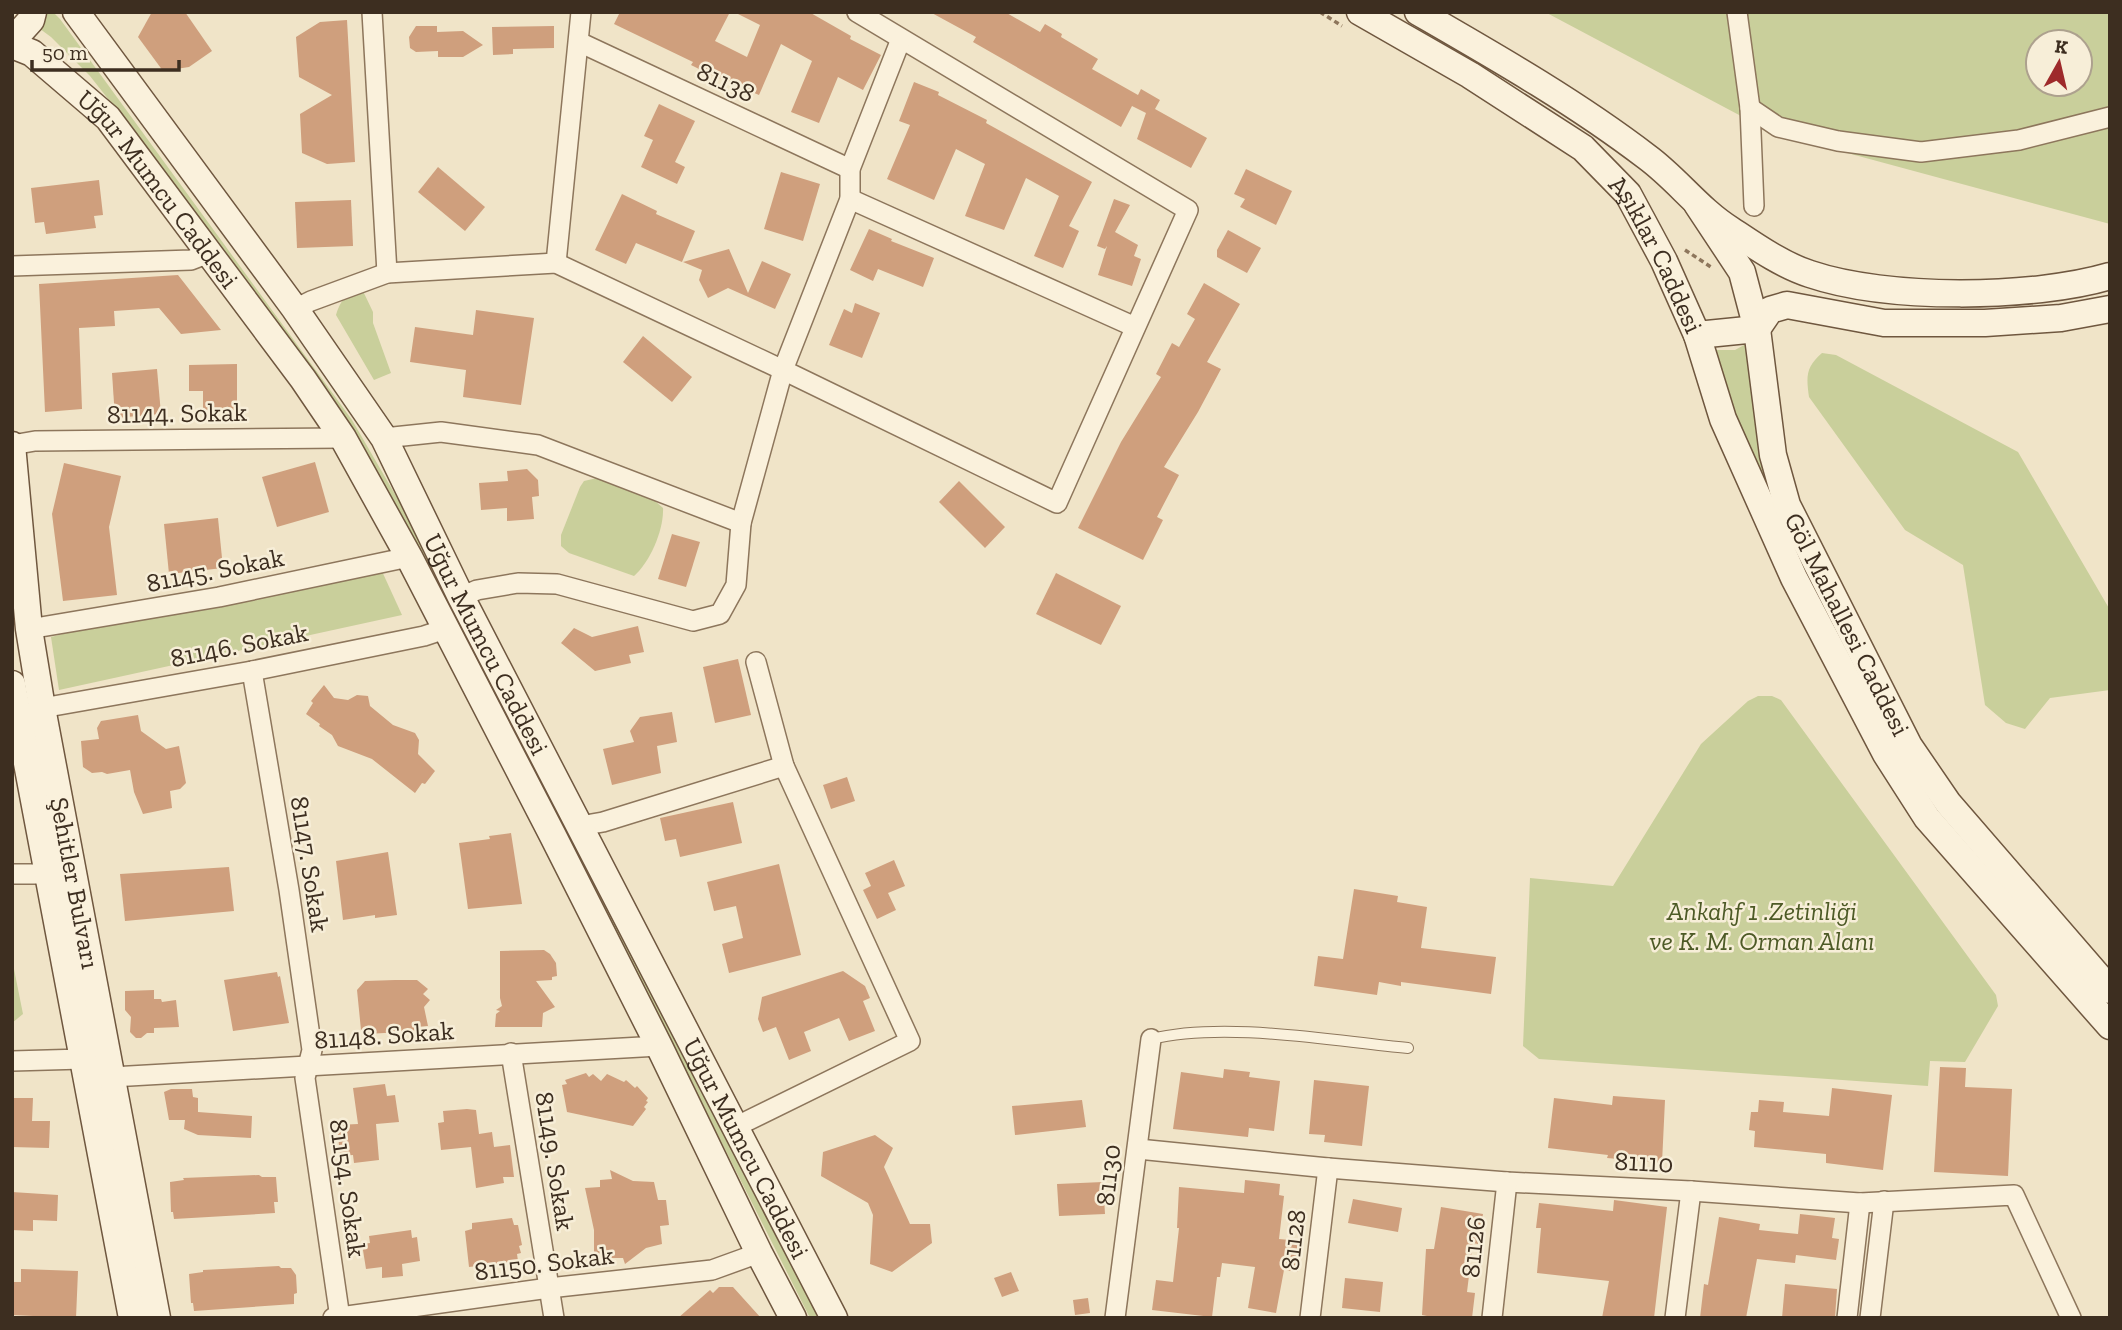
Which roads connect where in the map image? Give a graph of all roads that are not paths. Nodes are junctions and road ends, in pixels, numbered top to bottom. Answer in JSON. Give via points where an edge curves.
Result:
{"nodes":[{"id":1,"x":33,"y":12,"type":"edge"},
{"id":2,"x":76,"y":12,"type":"edge"},
{"id":3,"x":372,"y":12,"type":"edge"},
{"id":4,"x":581,"y":12,"type":"edge"},
{"id":5,"x":857,"y":12,"type":"edge"},
{"id":6,"x":1360,"y":12,"type":"edge"},
{"id":7,"x":1418,"y":12,"type":"edge"},
{"id":8,"x":1737,"y":12,"type":"edge"},
{"id":9,"x":901,"y":39,"type":"junction"},
{"id":10,"x":579,"y":42,"type":"junction"},
{"id":11,"x":19,"y":46,"type":"edge"},
{"id":12,"x":1750,"y":108,"type":"junction"},
{"id":13,"x":2110,"y":117,"type":"edge"},
{"id":14,"x":850,"y":169,"type":"junction"},
{"id":15,"x":850,"y":199,"type":"junction"},
{"id":16,"x":1697,"y":204,"type":"junction"},
{"id":17,"x":1754,"y":206,"type":"dead end"},
{"id":18,"x":209,"y":253,"type":"junction"},
{"id":19,"x":556,"y":263,"type":"junction"},
{"id":20,"x":12,"y":266,"type":"edge"},
{"id":21,"x":387,"y":274,"type":"junction"},
{"id":22,"x":2110,"y":276,"type":"edge"},
{"id":23,"x":295,"y":309,"type":"junction"},
{"id":24,"x":2110,"y":309,"type":"edge"},
{"id":25,"x":1135,"y":327,"type":"junction"},
{"id":26,"x":1757,"y":329,"type":"junction"},
{"id":27,"x":1697,"y":335,"type":"junction"},
{"id":28,"x":783,"y":370,"type":"junction"},
{"id":29,"x":343,"y":438,"type":"junction"},
{"id":30,"x":384,"y":438,"type":"junction"},
{"id":31,"x":12,"y":445,"type":"edge"},
{"id":32,"x":741,"y":523,"type":"junction"},
{"id":33,"x":409,"y":557,"type":"junction"},
{"id":34,"x":461,"y":597,"type":"junction"},
{"id":35,"x":29,"y":629,"type":"junction"},
{"id":36,"x":445,"y":629,"type":"junction"},
{"id":37,"x":756,"y":662,"type":"dead end"},
{"id":38,"x":252,"y":671,"type":"junction"},
{"id":39,"x":12,"y":684,"type":"edge"},
{"id":40,"x":42,"y":708,"type":"junction"},
{"id":41,"x":784,"y":766,"type":"junction"},
{"id":42,"x":580,"y":826,"type":"junction"},
{"id":43,"x":12,"y":874,"type":"edge"},
{"id":44,"x":46,"y":874,"type":"junction"},
{"id":45,"x":2110,"y":990,"type":"edge"},
{"id":46,"x":2110,"y":1026,"type":"edge"},
{"id":47,"x":1151,"y":1039,"type":"joint"},
{"id":48,"x":659,"y":1046,"type":"junction"},
{"id":49,"x":1408,"y":1048,"type":"dead end"},
{"id":50,"x":511,"y":1053,"type":"junction"},
{"id":51,"x":82,"y":1059,"type":"junction"},
{"id":52,"x":12,"y":1061,"type":"edge"},
{"id":53,"x":309,"y":1066,"type":"junction"},
{"id":54,"x":112,"y":1077,"type":"junction"},
{"id":55,"x":735,"y":1127,"type":"junction"},
{"id":56,"x":1138,"y":1149,"type":"junction"},
{"id":57,"x":1328,"y":1168,"type":"junction"},
{"id":58,"x":1507,"y":1182,"type":"junction"},
{"id":59,"x":1691,"y":1191,"type":"junction"},
{"id":60,"x":1884,"y":1201,"type":"junction"},
{"id":61,"x":1860,"y":1203,"type":"junction"},
{"id":62,"x":759,"y":1253,"type":"junction"},
{"id":63,"x":549,"y":1288,"type":"junction"},
{"id":64,"x":340,"y":1317,"type":"edge"},
{"id":65,"x":132,"y":1318,"type":"edge"},
{"id":66,"x":157,"y":1318,"type":"edge"},
{"id":67,"x":333,"y":1318,"type":"edge"},
{"id":68,"x":554,"y":1318,"type":"edge"},
{"id":69,"x":793,"y":1318,"type":"edge"},
{"id":70,"x":834,"y":1318,"type":"edge"},
{"id":71,"x":1115,"y":1318,"type":"edge"},
{"id":72,"x":1310,"y":1318,"type":"edge"},
{"id":73,"x":1492,"y":1318,"type":"edge"},
{"id":74,"x":1675,"y":1318,"type":"edge"},
{"id":75,"x":1847,"y":1318,"type":"edge"},
{"id":76,"x":1870,"y":1318,"type":"edge"},
{"id":77,"x":2071,"y":1318,"type":"edge"}],
"edges":[{"from":1,"to":11,"type":"main road"},
{"from":2,"to":23,"type":"main road","name":"Uğur Mumcu Caddesi"},
{"from":3,"to":21,"type":"street"},
{"from":4,"to":10,"type":"street"},
{"from":5,"to":9,"type":"street"},
{"from":6,"to":27,"type":"main road","name":"Aşıklar Caddesi","via":[[1583,148],[1628,194]]},
{"from":7,"to":16,"type":"main road","name":"Aşıklar Caddesi","via":[[1573,105],[1649,158]]},
{"from":8,"to":12,"type":"street"},
{"from":9,"to":14,"type":"street"},
{"from":9,"to":25,"type":"street","via":[[1188,210]]},
{"from":10,"to":14,"type":"street","name":"81138"},
{"from":10,"to":19,"type":"street"},
{"from":11,"to":18,"type":"main road","name":"Uğur Mumcu Caddesi","via":[[108,117]]},
{"from":12,"to":13,"type":"street","via":[[1778,127],[1921,152],[2019,140]]},
{"from":12,"to":17,"type":"street"},
{"from":14,"to":15,"type":"street"},
{"from":15,"to":25,"type":"street"},
{"from":15,"to":28,"type":"street"},
{"from":16,"to":22,"type":"main road","name":"Aşıklar Caddesi","via":[[1781,261],[1843,283],[1907,292],[1988,292]]},
{"from":16,"to":26,"type":"main road","name":"Göl Mahallesi Caddesi","via":[[1742,272]]},
{"from":18,"to":20,"type":"street","via":[[191,260]]},
{"from":18,"to":29,"type":"main road","name":"Uğur Mumcu Caddesi"},
{"from":19,"to":21,"type":"street"},
{"from":19,"to":28,"type":"street"},
{"from":21,"to":23,"type":"street"},
{"from":23,"to":30,"type":"main road","name":"Uğur Mumcu Caddesi"},
{"from":24,"to":26,"type":"main road","via":[[1985,323],[1884,323],[1787,304],[1770,310]]},
{"from":25,"to":28,"type":"street","via":[[1057,503]]},
{"from":26,"to":27,"type":"main road","name":"Aşıklar Caddesi"},
{"from":26,"to":45,"type":"main road","name":"Göl Mahallesi Caddesi","via":[[1773,455],[1787,505],[1909,746],[1948,803]]},
{"from":27,"to":46,"type":"main road","name":"Göl Mahallesi Caddesi","via":[[1723,419],[1794,578],[1886,754],[1927,818]]},
{"from":28,"to":32,"type":"street"},
{"from":29,"to":31,"type":"street","name":"81144. Sokak","via":[[35,441]]},
{"from":29,"to":33,"type":"main road","name":"Uğur Mumcu Caddesi"},
{"from":30,"to":32,"type":"street","via":[[441,432],[538,445]]},
{"from":30,"to":34,"type":"main road","name":"Uğur Mumcu Caddesi"},
{"from":31,"to":35,"type":"main road","name":"Şehitler Bulvarı"},
{"from":32,"to":34,"type":"street","via":[[736,584],[720,614],[693,621],[557,584],[519,583]]},
{"from":33,"to":35,"type":"street","name":"81145. Sokak","via":[[186,603]]},
{"from":33,"to":36,"type":"main road","name":"Uğur Mumcu Caddesi"},
{"from":34,"to":42,"type":"main road","name":"Uğur Mumcu Caddesi"},
{"from":35,"to":40,"type":"main road","name":"Şehitler Bulvarı"},
{"from":36,"to":38,"type":"street","name":"81146. Sokak"},
{"from":36,"to":48,"type":"main road","name":"Uğur Mumcu Caddesi"},
{"from":37,"to":41,"type":"street"},
{"from":38,"to":40,"type":"street","name":"81146. Sokak"},
{"from":38,"to":53,"type":"street","name":"81147. Sokak","via":[[295,930],[312,1050]]},
{"from":39,"to":44,"type":"main road","name":"Şehitler Bulvarı"},
{"from":40,"to":54,"type":"main road","name":"Şehitler Bulvarı"},
{"from":41,"to":42,"type":"street"},
{"from":41,"to":55,"type":"street","via":[[910,1041]]},
{"from":42,"to":55,"type":"main road","name":"Uğur Mumcu Caddesi"},
{"from":43,"to":44,"type":"street"},
{"from":44,"to":51,"type":"main road","name":"Şehitler Bulvarı"},
{"from":47,"to":49,"type":"lane","via":[[1234,1032]]},
{"from":47,"to":56,"type":"street","name":"81130"},
{"from":48,"to":50,"type":"street","name":"81148. Sokak"},
{"from":48,"to":62,"type":"main road","name":"Uğur Mumcu Caddesi"},
{"from":50,"to":53,"type":"street","name":"81148. Sokak"},
{"from":50,"to":63,"type":"street","name":"81149. Sokak"},
{"from":51,"to":52,"type":"street"},
{"from":51,"to":65,"type":"main road","name":"Şehitler Bulvarı"},
{"from":53,"to":54,"type":"street","name":"81148. Sokak"},
{"from":53,"to":64,"type":"street","name":"81154. Sokak","via":[[305,1078]]},
{"from":54,"to":66,"type":"main road","name":"Şehitler Bulvarı"},
{"from":55,"to":70,"type":"main road","name":"Uğur Mumcu Caddesi"},
{"from":56,"to":57,"type":"street","name":"81110"},
{"from":56,"to":71,"type":"street","name":"81130"},
{"from":57,"to":58,"type":"street","name":"81110"},
{"from":57,"to":72,"type":"street","name":"81128"},
{"from":58,"to":59,"type":"street","name":"81110"},
{"from":58,"to":73,"type":"street","name":"81126"},
{"from":59,"to":61,"type":"street","name":"81110"},
{"from":59,"to":74,"type":"street"},
{"from":60,"to":61,"type":"street","name":"81110"},
{"from":60,"to":76,"type":"street"},
{"from":60,"to":77,"type":"street","name":"81110","via":[[2014,1195]]},
{"from":61,"to":75,"type":"street"},
{"from":62,"to":63,"type":"street","name":"81150. Sokak","via":[[712,1270]]},
{"from":62,"to":69,"type":"main road","name":"Uğur Mumcu Caddesi"},
{"from":63,"to":64,"type":"street","name":"81150. Sokak"},
{"from":63,"to":68,"type":"street","name":"81149. Sokak"},
{"from":64,"to":67,"type":"street","name":"81150. Sokak"}]}
